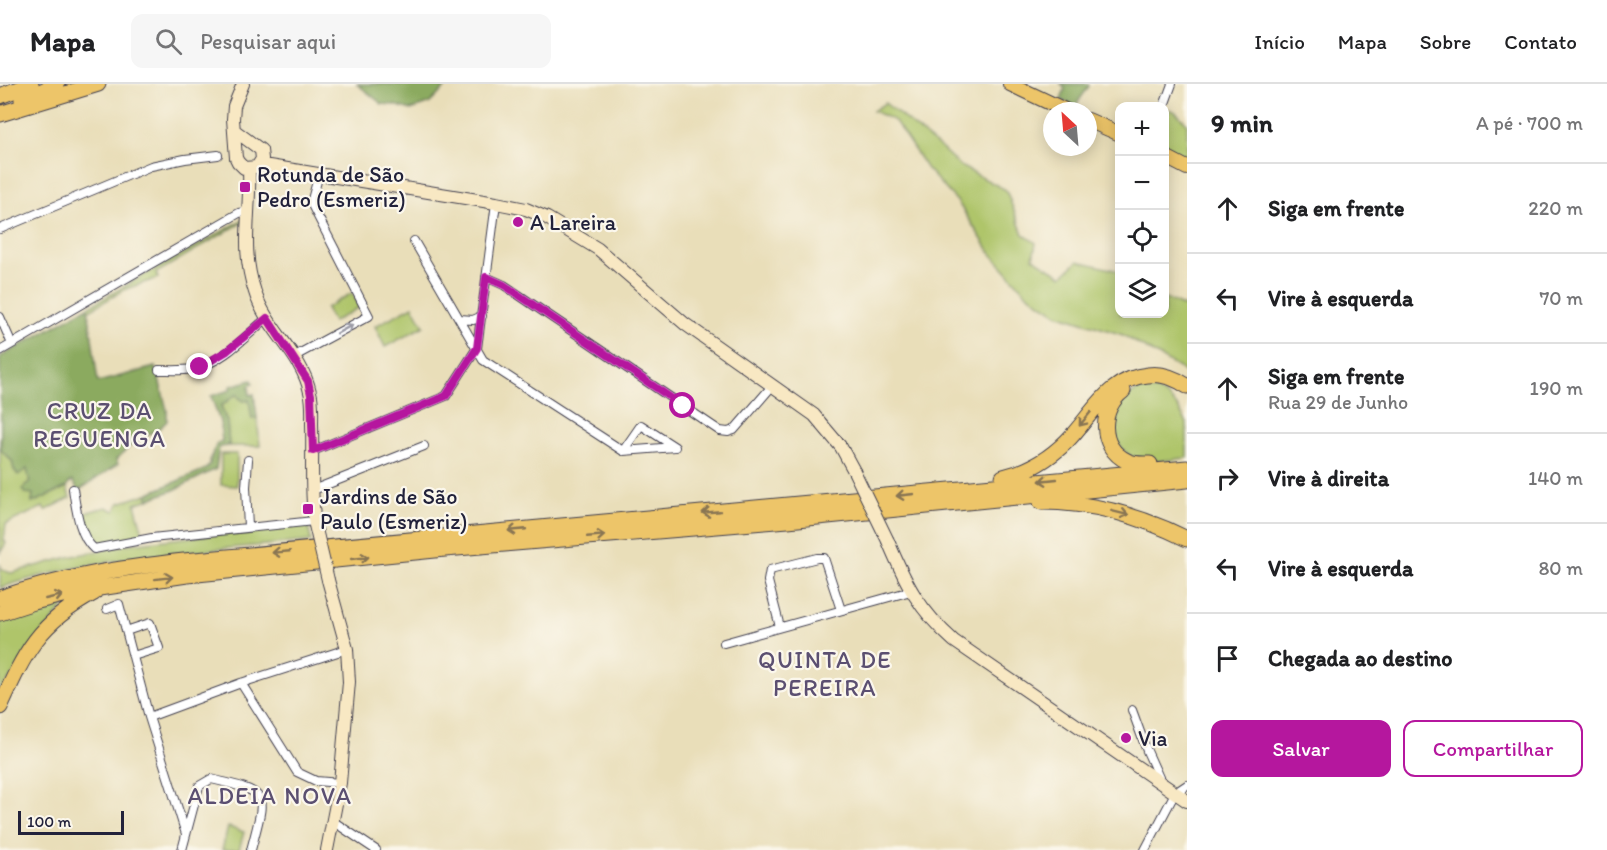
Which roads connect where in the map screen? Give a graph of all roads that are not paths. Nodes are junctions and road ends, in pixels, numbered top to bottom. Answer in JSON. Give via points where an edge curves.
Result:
{"nodes":[{"id":1,"x":15,"y":84,"type":"edge"},
{"id":2,"x":31,"y":84,"type":"edge"},
{"id":3,"x":57,"y":84,"type":"edge"},
{"id":4,"x":98,"y":84,"type":"edge"},
{"id":5,"x":1010,"y":84,"type":"edge"},
{"id":6,"x":1172,"y":84,"type":"edge"},
{"id":7,"x":242,"y":86,"type":"edge"},
{"id":8,"x":0,"y":94,"type":"edge"},
{"id":9,"x":1049,"y":102,"type":"edge"},
{"id":10,"x":1165,"y":102,"type":"edge"},
{"id":11,"x":0,"y":112,"type":"edge"},
{"id":12,"x":1097,"y":124,"type":"edge"},
{"id":13,"x":234,"y":130,"type":"junction"},
{"id":14,"x":1115,"y":132,"type":"edge"},
{"id":15,"x":252,"y":144,"type":"junction"},
{"id":16,"x":237,"y":153,"type":"junction"},
{"id":17,"x":262,"y":154,"type":"junction"},
{"id":18,"x":218,"y":155,"type":"dead end"},
{"id":19,"x":1169,"y":159,"type":"edge"},
{"id":20,"x":253,"y":168,"type":"junction"},
{"id":21,"x":1187,"y":168,"type":"edge"},
{"id":22,"x":286,"y":170,"type":"junction"},
{"id":23,"x":319,"y":174,"type":"junction"},
{"id":24,"x":496,"y":203,"type":"junction"},
{"id":25,"x":249,"y":211,"type":"junction"},
{"id":26,"x":0,"y":229,"type":"edge"},
{"id":27,"x":414,"y":241,"type":"dead end"},
{"id":28,"x":486,"y":277,"type":"junction"},
{"id":29,"x":0,"y":316,"type":"edge"},
{"id":30,"x":482,"y":316,"type":"junction"},
{"id":31,"x":267,"y":318,"type":"junction"},
{"id":32,"x":460,"y":319,"type":"junction"},
{"id":33,"x":12,"y":344,"type":"junction"},
{"id":34,"x":477,"y":348,"type":"junction"},
{"id":35,"x":0,"y":351,"type":"edge"},
{"id":36,"x":293,"y":357,"type":"junction"},
{"id":37,"x":159,"y":370,"type":"dead end"},
{"id":38,"x":773,"y":385,"type":"junction"},
{"id":39,"x":1187,"y":386,"type":"edge"},
{"id":40,"x":1187,"y":399,"type":"edge"},
{"id":41,"x":424,"y":446,"type":"dead end"},
{"id":42,"x":313,"y":451,"type":"junction"},
{"id":43,"x":623,"y":451,"type":"junction"},
{"id":44,"x":248,"y":460,"type":"dead end"},
{"id":45,"x":1187,"y":468,"type":"edge"},
{"id":46,"x":1169,"y":470,"type":"junction"},
{"id":47,"x":1187,"y":480,"type":"edge"},
{"id":48,"x":963,"y":488,"type":"junction"},
{"id":49,"x":73,"y":489,"type":"dead end"},
{"id":50,"x":314,"y":490,"type":"junction"},
{"id":51,"x":1001,"y":498,"type":"junction"},
{"id":52,"x":314,"y":523,"type":"junction"},
{"id":53,"x":248,"y":527,"type":"junction"},
{"id":54,"x":1187,"y":539,"type":"edge"},
{"id":55,"x":110,"y":586,"type":"junction"},
{"id":56,"x":911,"y":591,"type":"junction"},
{"id":57,"x":0,"y":598,"type":"edge"},
{"id":58,"x":107,"y":609,"type":"dead end"},
{"id":59,"x":841,"y":610,"type":"junction"},
{"id":60,"x":0,"y":614,"type":"edge"},
{"id":61,"x":780,"y":627,"type":"junction"},
{"id":62,"x":126,"y":631,"type":"junction"},
{"id":63,"x":724,"y":643,"type":"dead end"},
{"id":64,"x":347,"y":649,"type":"junction"},
{"id":65,"x":133,"y":656,"type":"junction"},
{"id":66,"x":241,"y":683,"type":"junction"},
{"id":67,"x":0,"y":707,"type":"edge"},
{"id":68,"x":1132,"y":710,"type":"dead end"},
{"id":69,"x":149,"y":717,"type":"junction"},
{"id":70,"x":340,"y":783,"type":"junction"},
{"id":71,"x":1163,"y":785,"type":"junction"},
{"id":72,"x":1187,"y":785,"type":"edge"},
{"id":73,"x":1175,"y":793,"type":"junction"},
{"id":74,"x":1187,"y":801,"type":"edge"},
{"id":75,"x":334,"y":822,"type":"junction"},
{"id":76,"x":186,"y":834,"type":"junction"},
{"id":77,"x":182,"y":850,"type":"edge"},
{"id":78,"x":251,"y":850,"type":"edge"},
{"id":79,"x":327,"y":850,"type":"edge"},
{"id":80,"x":376,"y":850,"type":"edge"},
{"id":81,"x":1145,"y":850,"type":"edge"}],
"edges":[{"from":1,"to":8,"type":"highway"},
{"from":2,"to":8,"type":"highway"},
{"from":3,"to":11,"type":"highway"},
{"from":4,"to":11,"type":"highway"},
{"from":5,"to":9,"type":"main road"},
{"from":6,"to":10,"type":"street"},
{"from":7,"to":13,"type":"street","via":[[234,106]]},
{"from":12,"to":14,"type":"main road"},
{"from":13,"to":15,"type":"street"},
{"from":13,"to":16,"type":"street"},
{"from":15,"to":16,"type":"street","via":[[242,146]]},
{"from":15,"to":17,"type":"street"},
{"from":16,"to":20,"type":"street","via":[[244,168]]},
{"from":17,"to":20,"type":"street"},
{"from":17,"to":22,"type":"street"},
{"from":18,"to":26,"type":"street","via":[[151,166]]},
{"from":19,"to":21,"type":"main road"},
{"from":20,"to":22,"type":"street"},
{"from":20,"to":25,"type":"street"},
{"from":22,"to":23,"type":"street"},
{"from":23,"to":24,"type":"street"},
{"from":36,"to":23,"type":"street","one_way":true,"via":[[369,315],[311,203]]},
{"from":24,"to":28,"type":"street"},
{"from":24,"to":38,"type":"street","via":[[547,218],[598,249],[685,324]]},
{"from":25,"to":31,"type":"street","via":[[246,256],[255,293]]},
{"from":25,"to":33,"type":"street","via":[[239,213]]},
{"from":27,"to":32,"type":"street"},
{"from":28,"to":30,"type":"street"},
{"from":28,"to":38,"type":"street","via":[[504,285],[720,431],[734,430]]},
{"from":29,"to":33,"type":"street"},
{"from":30,"to":32,"type":"street"},
{"from":30,"to":34,"type":"street"},
{"from":31,"to":36,"type":"street"},
{"from":31,"to":37,"type":"street","via":[[213,361],[189,370]]},
{"from":32,"to":34,"type":"street"},
{"from":33,"to":35,"type":"street"},
{"from":34,"to":42,"type":"street","via":[[446,396]]},
{"from":34,"to":43,"type":"street","via":[[483,360]]},
{"from":36,"to":42,"type":"street","via":[[308,381],[311,395]]},
{"from":38,"to":56,"type":"street","bridge":true,"via":[[822,423],[841,447]]},
{"from":39,"to":48,"type":"highway","one_way":true,"via":[[1160,375],[1141,375],[1125,381],[1108,393],[1067,441],[1039,464]]},
{"from":40,"to":46,"type":"highway","via":[[1170,386],[1141,384],[1120,393],[1106,417],[1107,436],[1121,458],[1136,464],[1164,465]]},
{"from":41,"to":50,"type":"street"},
{"from":42,"to":50,"type":"street"},
{"from":43,"to":43,"type":"street","via":[[634,450],[675,447],[641,425]]},
{"from":44,"to":53,"type":"street"},
{"from":45,"to":46,"type":"highway"},
{"from":46,"to":48,"type":"highway","one_way":true},
{"from":47,"to":51,"type":"highway"},
{"from":48,"to":57,"type":"highway","one_way":true,"via":[[142,566],[73,577]]},
{"from":49,"to":53,"type":"street","via":[[81,525],[94,549]]},
{"from":50,"to":52,"type":"street"},
{"from":51,"to":54,"type":"highway","one_way":true,"via":[[1006,502],[1067,502],[1096,507],[1159,525]]},
{"from":55,"to":51,"type":"highway","one_way":true,"via":[[348,559]]},
{"from":52,"to":53,"type":"street"},
{"from":52,"to":64,"type":"street","bridge":true},
{"from":60,"to":55,"type":"highway","one_way":true,"via":[[48,598]]},
{"from":55,"to":67,"type":"highway","via":[[69,608],[44,628],[23,657]]},
{"from":56,"to":59,"type":"street"},
{"from":56,"to":71,"type":"street","via":[[921,608],[954,641]]},
{"from":58,"to":62,"type":"street","via":[[119,604]]},
{"from":59,"to":61,"type":"street"},
{"from":59,"to":61,"type":"street","via":[[824,558],[770,570],[768,581]]},
{"from":61,"to":63,"type":"street"},
{"from":62,"to":65,"type":"street"},
{"from":62,"to":65,"type":"street","via":[[150,623],[159,648]]},
{"from":64,"to":66,"type":"street"},
{"from":64,"to":70,"type":"street","via":[[350,682]]},
{"from":65,"to":69,"type":"street"},
{"from":66,"to":69,"type":"street"},
{"from":66,"to":70,"type":"street","via":[[297,772],[316,781]]},
{"from":68,"to":71,"type":"street"},
{"from":69,"to":76,"type":"street"},
{"from":70,"to":75,"type":"street"},
{"from":71,"to":73,"type":"street"},
{"from":72,"to":73,"type":"street"},
{"from":73,"to":74,"type":"street"},
{"from":73,"to":81,"type":"street"},
{"from":75,"to":79,"type":"street"},
{"from":75,"to":80,"type":"street"},
{"from":76,"to":77,"type":"street"},
{"from":76,"to":78,"type":"street","via":[[203,782],[211,779],[250,788],[260,796],[262,807]]}]}
